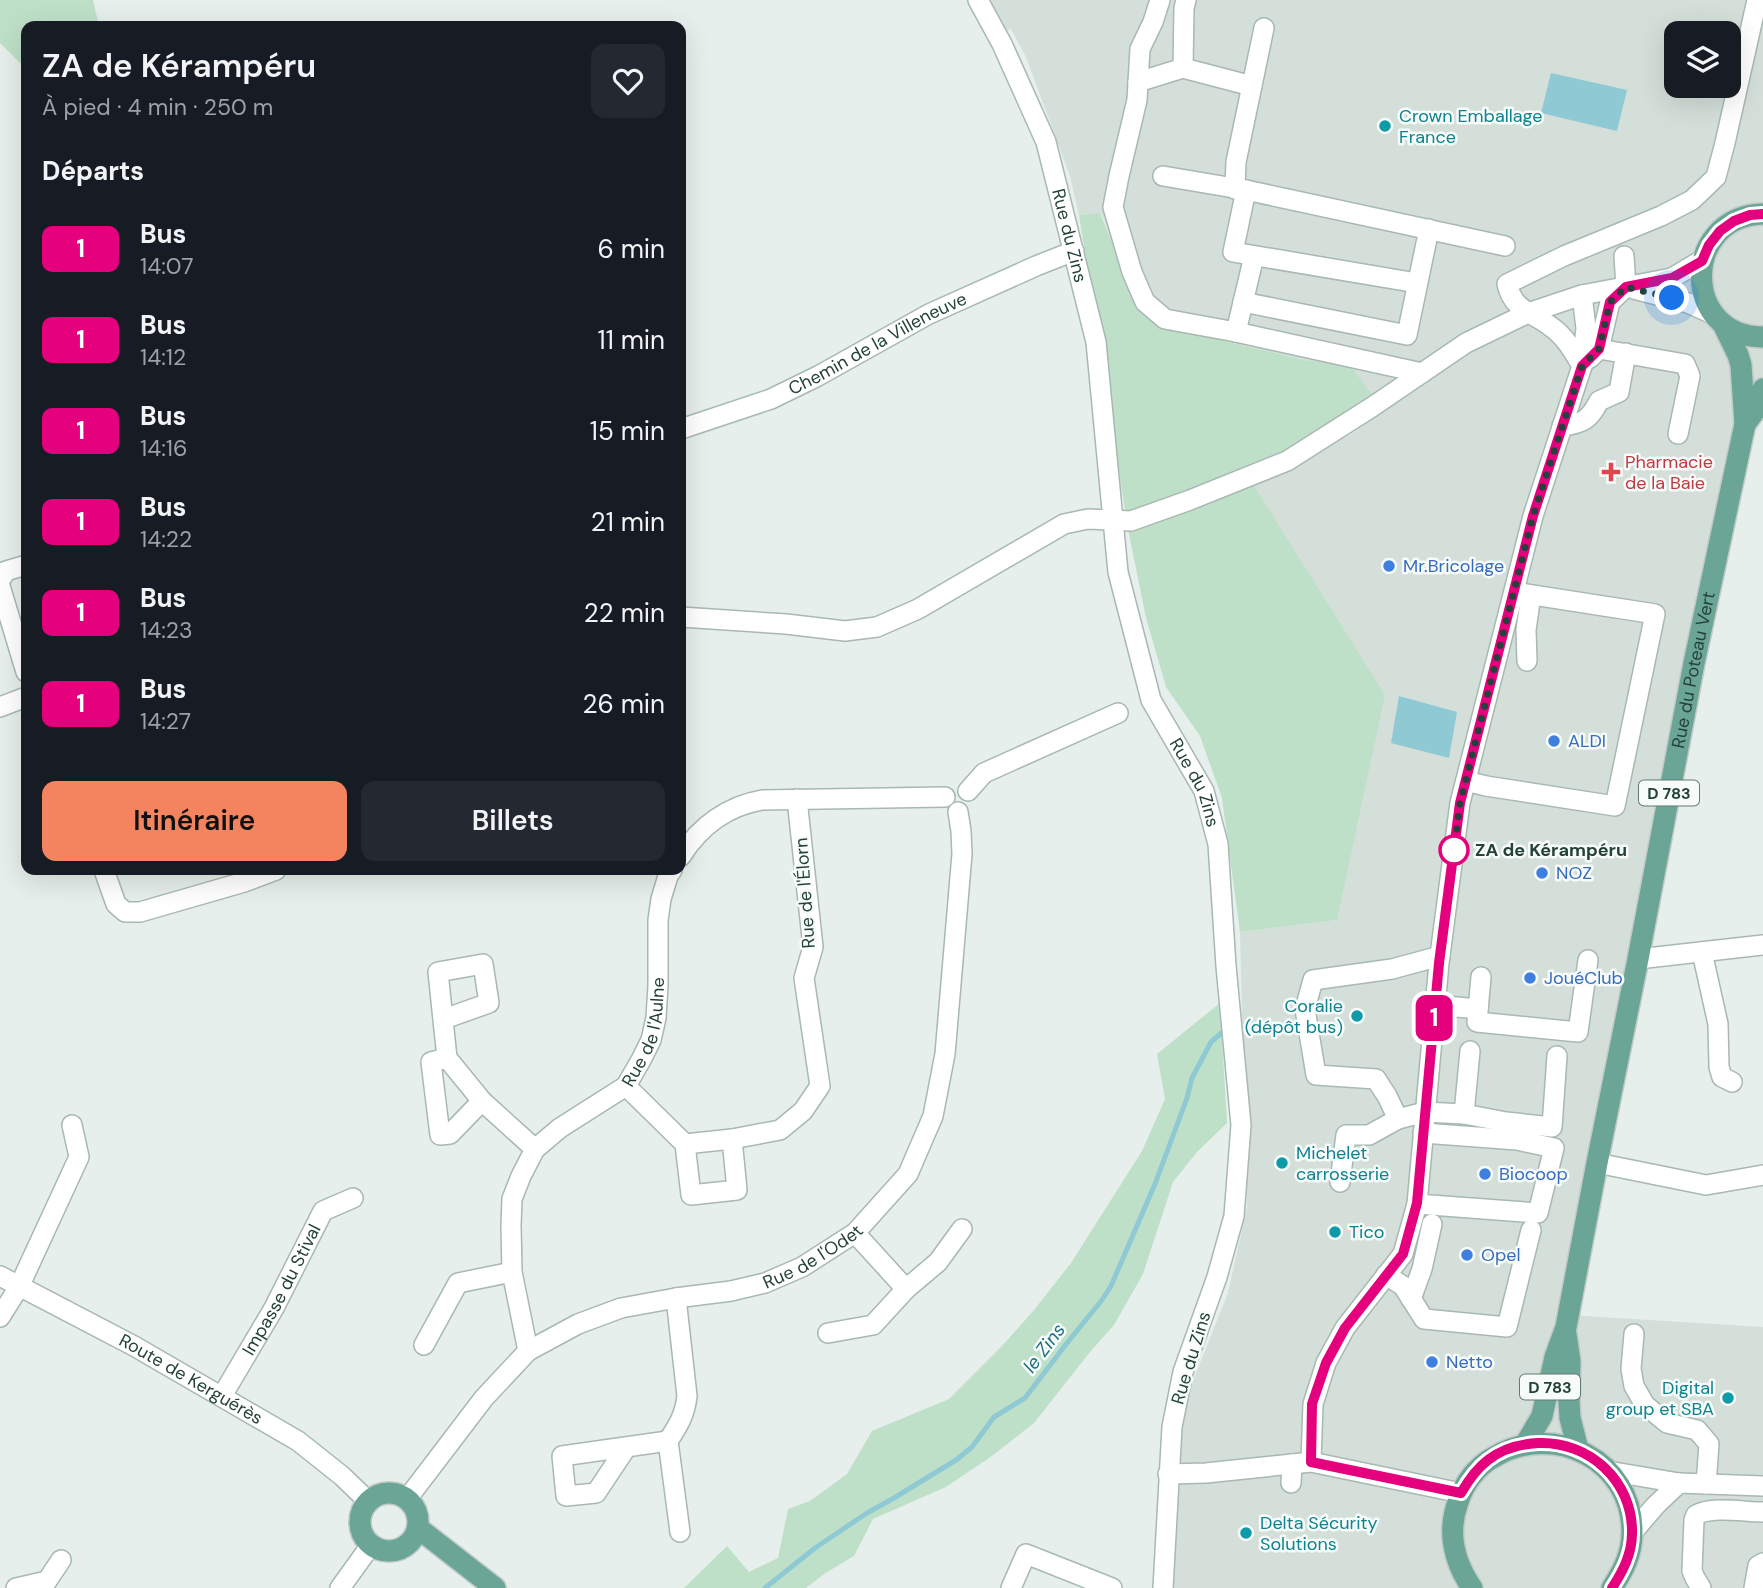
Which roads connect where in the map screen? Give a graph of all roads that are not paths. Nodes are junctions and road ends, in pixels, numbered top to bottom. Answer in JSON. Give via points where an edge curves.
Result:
{"nodes":[{"id":1,"x":978,"y":0,"type":"edge"},
{"id":2,"x":1160,"y":0,"type":"edge"},
{"id":3,"x":1186,"y":0,"type":"edge"},
{"id":4,"x":1757,"y":0,"type":"edge"},
{"id":5,"x":1264,"y":28,"type":"dead end"},
{"id":6,"x":1183,"y":68,"type":"junction"},
{"id":7,"x":1138,"y":82,"type":"junction"},
{"id":8,"x":1252,"y":86,"type":"junction"},
{"id":9,"x":1163,"y":176,"type":"dead end"},
{"id":10,"x":1241,"y":189,"type":"junction"},
{"id":11,"x":1763,"y":196,"type":"edge"},
{"id":12,"x":1756,"y":214,"type":"edge"},
{"id":13,"x":1429,"y":229,"type":"junction"},
{"id":14,"x":1505,"y":246,"type":"dead end"},
{"id":15,"x":1074,"y":251,"type":"junction"},
{"id":16,"x":1254,"y":256,"type":"junction"},
{"id":17,"x":1624,"y":256,"type":"dead end"},
{"id":18,"x":1702,"y":261,"type":"junction"},
{"id":19,"x":1417,"y":283,"type":"junction"},
{"id":20,"x":1626,"y":287,"type":"junction"},
{"id":21,"x":1582,"y":295,"type":"junction"},
{"id":22,"x":1243,"y":302,"type":"junction"},
{"id":23,"x":1528,"y":313,"type":"junction"},
{"id":24,"x":1719,"y":319,"type":"junction"},
{"id":25,"x":1236,"y":332,"type":"junction"},
{"id":26,"x":1763,"y":337,"type":"edge"},
{"id":27,"x":1599,"y":349,"type":"junction"},
{"id":28,"x":1626,"y":353,"type":"junction"},
{"id":29,"x":1582,"y":366,"type":"junction"},
{"id":30,"x":1422,"y":373,"type":"junction"},
{"id":31,"x":1763,"y":389,"type":"edge"},
{"id":32,"x":1745,"y":424,"type":"junction"},
{"id":33,"x":1562,"y":426,"type":"junction"},
{"id":34,"x":686,"y":427,"type":"edge"},
{"id":35,"x":1678,"y":434,"type":"dead end"},
{"id":36,"x":1114,"y":521,"type":"junction"},
{"id":37,"x":21,"y":566,"type":"edge"},
{"id":38,"x":0,"y":580,"type":"edge"},
{"id":39,"x":0,"y":586,"type":"edge"},
{"id":40,"x":1522,"y":594,"type":"junction"},
{"id":41,"x":4,"y":614,"type":"edge"},
{"id":42,"x":686,"y":617,"type":"edge"},
{"id":43,"x":21,"y":659,"type":"edge"},
{"id":44,"x":1527,"y":661,"type":"dead end"},
{"id":45,"x":21,"y":699,"type":"edge"},
{"id":46,"x":0,"y":706,"type":"edge"},
{"id":47,"x":1118,"y":713,"type":"dead end"},
{"id":48,"x":1466,"y":781,"type":"junction"},
{"id":49,"x":797,"y":799,"type":"junction"},
{"id":50,"x":952,"y":804,"type":"junction"},
{"id":51,"x":686,"y":848,"type":"edge"},
{"id":52,"x":106,"y":875,"type":"edge"},
{"id":53,"x":263,"y":875,"type":"edge"},
{"id":54,"x":669,"y":875,"type":"edge"},
{"id":55,"x":1763,"y":945,"type":"edge"},
{"id":56,"x":1702,"y":952,"type":"junction"},
{"id":57,"x":1440,"y":956,"type":"junction"},
{"id":58,"x":1588,"y":960,"type":"dead end"},
{"id":59,"x":1638,"y":960,"type":"junction"},
{"id":60,"x":1481,"y":977,"type":"dead end"},
{"id":61,"x":1435,"y":1005,"type":"junction"},
{"id":62,"x":1478,"y":1009,"type":"junction"},
{"id":63,"x":444,"y":1019,"type":"dead end"},
{"id":64,"x":1470,"y":1051,"type":"dead end"},
{"id":65,"x":1558,"y":1055,"type":"dead end"},
{"id":66,"x":447,"y":1058,"type":"junction"},
{"id":67,"x":1732,"y":1082,"type":"dead end"},
{"id":68,"x":626,"y":1086,"type":"junction"},
{"id":69,"x":482,"y":1101,"type":"junction"},
{"id":70,"x":1425,"y":1112,"type":"junction"},
{"id":71,"x":1464,"y":1114,"type":"junction"},
{"id":72,"x":1398,"y":1119,"type":"junction"},
{"id":73,"x":72,"y":1125,"type":"dead end"},
{"id":74,"x":1423,"y":1133,"type":"junction"},
{"id":75,"x":732,"y":1139,"type":"junction"},
{"id":76,"x":685,"y":1144,"type":"junction"},
{"id":77,"x":535,"y":1149,"type":"junction"},
{"id":78,"x":1597,"y":1163,"type":"junction"},
{"id":79,"x":1763,"y":1175,"type":"edge"},
{"id":80,"x":1340,"y":1182,"type":"dead end"},
{"id":81,"x":353,"y":1198,"type":"dead end"},
{"id":82,"x":1417,"y":1203,"type":"junction"},
{"id":83,"x":1432,"y":1224,"type":"dead end"},
{"id":84,"x":962,"y":1229,"type":"dead end"},
{"id":85,"x":1531,"y":1230,"type":"dead end"},
{"id":86,"x":855,"y":1233,"type":"junction"},
{"id":87,"x":512,"y":1272,"type":"junction"},
{"id":88,"x":1386,"y":1275,"type":"junction"},
{"id":89,"x":0,"y":1276,"type":"edge"},
{"id":90,"x":19,"y":1287,"type":"junction"},
{"id":91,"x":906,"y":1289,"type":"junction"},
{"id":92,"x":676,"y":1298,"type":"junction"},
{"id":93,"x":1411,"y":1299,"type":"junction"},
{"id":94,"x":0,"y":1317,"type":"edge"},
{"id":95,"x":1566,"y":1327,"type":"junction"},
{"id":96,"x":828,"y":1333,"type":"dead end"},
{"id":97,"x":1634,"y":1334,"type":"dead end"},
{"id":98,"x":424,"y":1345,"type":"dead end"},
{"id":99,"x":528,"y":1351,"type":"junction"},
{"id":100,"x":222,"y":1396,"type":"junction"},
{"id":101,"x":668,"y":1441,"type":"junction"},
{"id":102,"x":1526,"y":1443,"type":"junction"},
{"id":103,"x":626,"y":1448,"type":"dead end"},
{"id":104,"x":1578,"y":1449,"type":"junction"},
{"id":105,"x":1298,"y":1470,"type":"junction"},
{"id":106,"x":1608,"y":1471,"type":"junction"},
{"id":107,"x":1168,"y":1474,"type":"junction"},
{"id":108,"x":1679,"y":1483,"type":"junction"},
{"id":109,"x":1706,"y":1484,"type":"junction"},
{"id":110,"x":1763,"y":1486,"type":"edge"},
{"id":111,"x":1461,"y":1493,"type":"junction"},
{"id":112,"x":407,"y":1500,"type":"junction"},
{"id":113,"x":369,"y":1502,"type":"junction"},
{"id":114,"x":1763,"y":1512,"type":"edge"},
{"id":115,"x":418,"y":1528,"type":"junction"},
{"id":116,"x":680,"y":1532,"type":"dead end"},
{"id":117,"x":1632,"y":1533,"type":"junction"},
{"id":118,"x":371,"y":1545,"type":"junction"},
{"id":119,"x":61,"y":1560,"type":"dead end"},
{"id":120,"x":1763,"y":1563,"type":"edge"},
{"id":121,"x":1459,"y":1567,"type":"junction"},
{"id":122,"x":1619,"y":1583,"type":"edge"},
{"id":123,"x":16,"y":1588,"type":"edge"},
{"id":124,"x":340,"y":1588,"type":"edge"},
{"id":125,"x":495,"y":1588,"type":"edge"},
{"id":126,"x":1011,"y":1588,"type":"edge"},
{"id":127,"x":1112,"y":1588,"type":"edge"},
{"id":128,"x":1163,"y":1588,"type":"edge"},
{"id":129,"x":1453,"y":1588,"type":"edge"},
{"id":130,"x":1472,"y":1588,"type":"edge"},
{"id":131,"x":1702,"y":1588,"type":"edge"},
{"id":132,"x":1754,"y":1588,"type":"edge"}],
"edges":[{"from":1,"to":15,"type":"street","name":"Rue du Zins","via":[[1046,142]]},
{"from":2,"to":7,"type":"street","via":[[1140,49]]},
{"from":3,"to":6,"type":"street"},
{"from":4,"to":23,"type":"street","via":[[1716,177],[1692,200],[1661,216],[1507,284],[1510,296]]},
{"from":5,"to":8,"type":"street"},
{"from":6,"to":7,"type":"street"},
{"from":6,"to":8,"type":"street"},
{"from":7,"to":25,"type":"street","via":[[1113,207],[1132,272],[1145,302],[1165,318]]},
{"from":8,"to":10,"type":"street","via":[[1236,162]]},
{"from":9,"to":10,"type":"street"},
{"from":10,"to":13,"type":"street"},
{"from":10,"to":16,"type":"street","via":[[1233,252]]},
{"from":11,"to":12,"type":"main road"},
{"from":12,"to":18,"type":"main road","via":[[1720,231]]},
{"from":13,"to":14,"type":"street"},
{"from":13,"to":19,"type":"street"},
{"from":15,"to":34,"type":"street","name":"Chemin de la Villeneuve","via":[[929,314],[771,400]]},
{"from":15,"to":36,"type":"street","name":"Rue du Zins","via":[[1096,342]]},
{"from":16,"to":19,"type":"street"},
{"from":16,"to":22,"type":"street"},
{"from":17,"to":20,"type":"street"},
{"from":18,"to":20,"type":"street","via":[[1672,278]]},
{"from":18,"to":24,"type":"main road","name":"Rue du Poteau Vert","via":[[1703,295]]},
{"from":19,"to":22,"type":"street","via":[[1406,335]]},
{"from":20,"to":21,"type":"street"},
{"from":20,"to":24,"type":"street","via":[[1672,298]]},
{"from":20,"to":27,"type":"street","via":[[1610,302]]},
{"from":21,"to":23,"type":"street"},
{"from":21,"to":29,"type":"street","via":[[1586,328]]},
{"from":22,"to":25,"type":"street"},
{"from":23,"to":29,"type":"street","via":[[1568,342]]},
{"from":23,"to":30,"type":"street","via":[[1466,344]]},
{"from":24,"to":26,"type":"main road","via":[[1734,331]]},
{"from":24,"to":32,"type":"main road","name":"Rue du Poteau Vert","number":"D 783","via":[[1741,365]]},
{"from":25,"to":30,"type":"street"},
{"from":27,"to":28,"type":"street"},
{"from":27,"to":29,"type":"street"},
{"from":28,"to":33,"type":"street","via":[[1619,392],[1599,401],[1592,416]]},
{"from":28,"to":35,"type":"street","via":[[1685,364],[1690,376]]},
{"from":29,"to":33,"type":"street"},
{"from":30,"to":36,"type":"street","via":[[1287,461],[1166,508]]},
{"from":31,"to":32,"type":"main road","name":"Rue du Poteau Vert","number":"D 783"},
{"from":32,"to":59,"type":"main road","name":"Rue du Poteau Vert","number":"D 783"},
{"from":33,"to":40,"type":"street","via":[[1533,516]]},
{"from":36,"to":42,"type":"street","via":[[1064,524],[928,604],[877,627],[845,631]]},
{"from":36,"to":107,"type":"street","name":"Rue du Zins","via":[[1118,572],[1151,700],[1204,791],[1217,844],[1241,1125],[1234,1216],[1183,1372],[1171,1427]]},
{"from":37,"to":38,"type":"street","via":[[6,571]]},
{"from":39,"to":41,"type":"street"},
{"from":40,"to":44,"type":"street"},
{"from":40,"to":48,"type":"street"},
{"from":40,"to":48,"type":"street","via":[[1655,614],[1615,806]]},
{"from":41,"to":43,"type":"street"},
{"from":45,"to":46,"type":"street"},
{"from":47,"to":50,"type":"street","via":[[984,773],[968,791],[971,803],[966,809]]},
{"from":48,"to":57,"type":"street"},
{"from":49,"to":50,"type":"street"},
{"from":49,"to":51,"type":"street","via":[[762,800],[727,811]]},
{"from":49,"to":75,"type":"street","name":"Rue de l'Élorn","via":[[813,947],[804,978],[820,1086],[803,1111],[780,1130]]},
{"from":50,"to":86,"type":"street","name":"Rue de l'Odet","via":[[961,831],[962,854],[944,1054],[933,1116],[908,1174]]},
{"from":52,"to":53,"type":"street","via":[[116,904],[125,912],[140,912]]},
{"from":54,"to":68,"type":"street","name":"Rue de l'Aulne","via":[[658,920],[656,1018],[651,1040]]},
{"from":55,"to":56,"type":"street"},
{"from":56,"to":59,"type":"street"},
{"from":56,"to":67,"type":"street","via":[[1718,1024],[1719,1067],[1722,1077]]},
{"from":57,"to":61,"type":"street"},
{"from":57,"to":72,"type":"street","via":[[1392,969],[1313,980],[1306,1009],[1316,1075],[1376,1079]]},
{"from":58,"to":62,"type":"street","via":[[1578,1032],[1477,1022]]},
{"from":59,"to":78,"type":"main road","name":"Rue du Poteau Vert","number":"D 783"},
{"from":60,"to":62,"type":"street"},
{"from":61,"to":62,"type":"street"},
{"from":61,"to":70,"type":"street"},
{"from":63,"to":66,"type":"street"},
{"from":64,"to":71,"type":"street"},
{"from":65,"to":71,"type":"street","via":[[1552,1127]]},
{"from":66,"to":69,"type":"street"},
{"from":66,"to":69,"type":"street","via":[[430,1062],[440,1135],[450,1134]]},
{"from":68,"to":76,"type":"street"},
{"from":68,"to":77,"type":"street","name":"Rue de l'Aulne"},
{"from":69,"to":77,"type":"street"},
{"from":70,"to":71,"type":"street"},
{"from":70,"to":72,"type":"street"},
{"from":70,"to":74,"type":"street"},
{"from":72,"to":80,"type":"street","via":[[1369,1135],[1346,1135]]},
{"from":73,"to":90,"type":"street","via":[[79,1157]]},
{"from":74,"to":82,"type":"street"},
{"from":74,"to":82,"type":"street","via":[[1517,1140],[1554,1148],[1538,1213]]},
{"from":75,"to":76,"type":"street","name":"Rue de l'Élorn"},
{"from":75,"to":76,"type":"street","via":[[737,1190],[691,1195]]},
{"from":77,"to":87,"type":"street","name":"Rue de l'Aulne","via":[[512,1199]]},
{"from":78,"to":79,"type":"street","via":[[1706,1185]]},
{"from":78,"to":95,"type":"main road","name":"Rue du Poteau Vert","number":"D 783"},
{"from":81,"to":100,"type":"street","name":"Impasse du Stival","via":[[323,1211]]},
{"from":82,"to":88,"type":"street","via":[[1403,1254]]},
{"from":83,"to":93,"type":"street"},
{"from":84,"to":91,"type":"street","via":[[938,1262]]},
{"from":85,"to":93,"type":"street","via":[[1507,1327],[1424,1319]]},
{"from":86,"to":91,"type":"street"},
{"from":86,"to":92,"type":"street","name":"Rue de l'Odet","via":[[802,1267],[765,1283]]},
{"from":87,"to":98,"type":"street","via":[[458,1283]]},
{"from":87,"to":99,"type":"street","name":"Rue de l'Aulne"},
{"from":88,"to":93,"type":"street","via":[[1403,1286]]},
{"from":88,"to":105,"type":"street","via":[[1345,1328],[1326,1363]]},
{"from":89,"to":90,"type":"street","name":"Route de Kerguérès"},
{"from":90,"to":94,"type":"street"},
{"from":90,"to":100,"type":"street","name":"Route de Kerguérès"},
{"from":91,"to":96,"type":"street","via":[[873,1325]]},
{"from":92,"to":99,"type":"street","name":"Rue de l'Odet","via":[[621,1308],[578,1324]]},
{"from":92,"to":101,"type":"street","via":[[687,1396],[686,1411]]},
{"from":95,"to":102,"type":"main road","name":"Rue du Poteau Vert","number":"D 783","via":[[1542,1416]]},
{"from":95,"to":104,"type":"main road","name":"Rue du Poteau Vert","number":"D 783","via":[[1570,1418]]},
{"from":97,"to":109,"type":"street","via":[[1634,1386],[1645,1405],[1667,1423],[1697,1430],[1709,1444]]},
{"from":99,"to":112,"type":"street","name":"Rue de l'Odet","via":[[485,1398]]},
{"from":100,"to":113,"type":"street","name":"Route de Kerguérès","via":[[298,1441]]},
{"from":101,"to":103,"type":"street"},
{"from":101,"to":116,"type":"street"},
{"from":102,"to":104,"type":"main road"},
{"from":102,"to":111,"type":"main road","via":[[1487,1460]]},
{"from":104,"to":106,"type":"main road"},
{"from":105,"to":107,"type":"street"},
{"from":105,"to":111,"type":"street"},
{"from":106,"to":108,"type":"street"},
{"from":106,"to":117,"type":"main road","via":[[1626,1499]]},
{"from":107,"to":128,"type":"street","name":"Rue du Zins"},
{"from":108,"to":109,"type":"street"},
{"from":108,"to":117,"type":"street"},
{"from":109,"to":110,"type":"street"},
{"from":111,"to":121,"type":"main road","via":[[1452,1530]]},
{"from":112,"to":113,"type":"main road","via":[[392,1493]]},
{"from":112,"to":115,"type":"main road","via":[[416,1512]]},
{"from":113,"to":118,"type":"main road","via":[[360,1519]]},
{"from":114,"to":131,"type":"street","via":[[1696,1515],[1692,1571]]},
{"from":115,"to":118,"type":"main road","via":[[408,1545],[399,1550]]},
{"from":115,"to":125,"type":"main road"},
{"from":117,"to":122,"type":"main road"},
{"from":118,"to":124,"type":"street"},
{"from":119,"to":123,"type":"street","via":[[47,1581]]},
{"from":120,"to":132,"type":"street","via":[[1758,1566]]},
{"from":121,"to":129,"type":"main road"},
{"from":121,"to":130,"type":"main road"},
{"from":126,"to":127,"type":"street","via":[[1026,1554]]}]}
